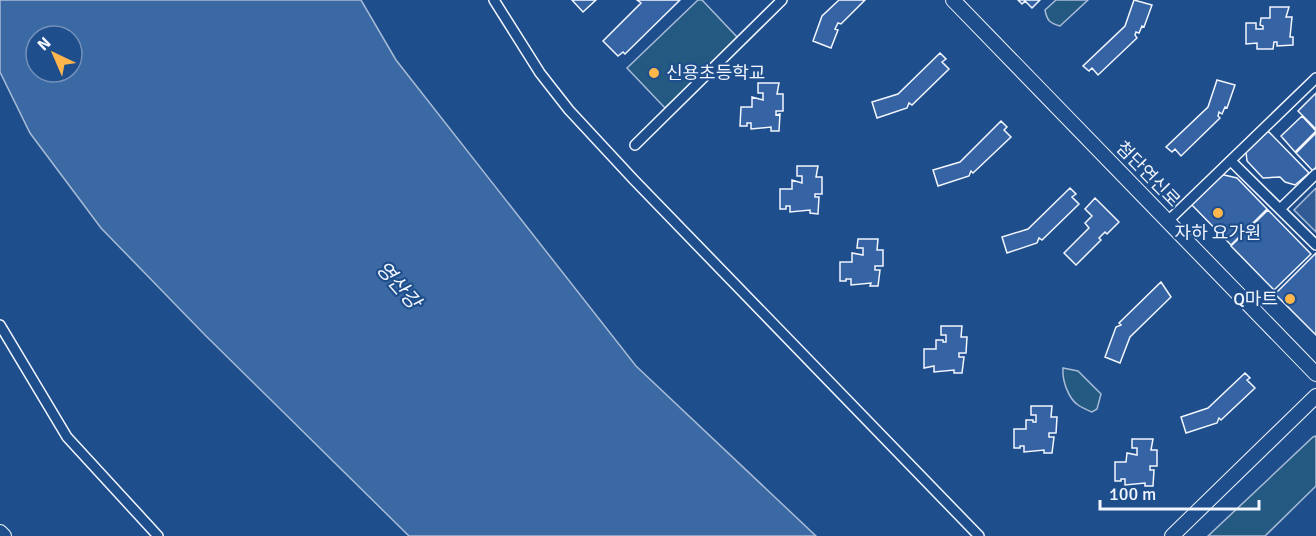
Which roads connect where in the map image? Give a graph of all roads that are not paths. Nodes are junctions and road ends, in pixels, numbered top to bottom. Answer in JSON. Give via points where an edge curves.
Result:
{"nodes":[{"id":1,"x":494,"y":0,"type":"edge"},
{"id":2,"x":782,"y":0,"type":"edge"},
{"id":3,"x":953,"y":0,"type":"edge"},
{"id":4,"x":1316,"y":78,"type":"edge"},
{"id":5,"x":635,"y":145,"type":"dead end"},
{"id":6,"x":1232,"y":161,"type":"junction"},
{"id":7,"x":1316,"y":174,"type":"edge"},
{"id":8,"x":1280,"y":209,"type":"junction"},
{"id":9,"x":1168,"y":221,"type":"junction"},
{"id":10,"x":1316,"y":245,"type":"edge"},
{"id":11,"x":0,"y":326,"type":"edge"},
{"id":12,"x":1316,"y":374,"type":"edge"},
{"id":13,"x":1316,"y":396,"type":"edge"},
{"id":14,"x":0,"y":532,"type":"edge"},
{"id":15,"x":4,"y":536,"type":"edge"},
{"id":16,"x":158,"y":536,"type":"edge"},
{"id":17,"x":979,"y":536,"type":"edge"},
{"id":18,"x":1172,"y":536,"type":"edge"}],
"edges":[{"from":1,"to":17,"type":"street","via":[[540,73],[569,110]]},
{"from":2,"to":5,"type":"street"},
{"from":3,"to":9,"type":"street","name":"첨단연신로"},
{"from":4,"to":6,"type":"street"},
{"from":6,"to":8,"type":"street"},
{"from":6,"to":9,"type":"street"},
{"from":7,"to":8,"type":"street"},
{"from":8,"to":10,"type":"street"},
{"from":9,"to":12,"type":"street","name":"첨단연신로"},
{"from":11,"to":16,"type":"street","via":[[67,437]]},
{"from":13,"to":18,"type":"street"},
{"from":14,"to":15,"type":"street"}]}
